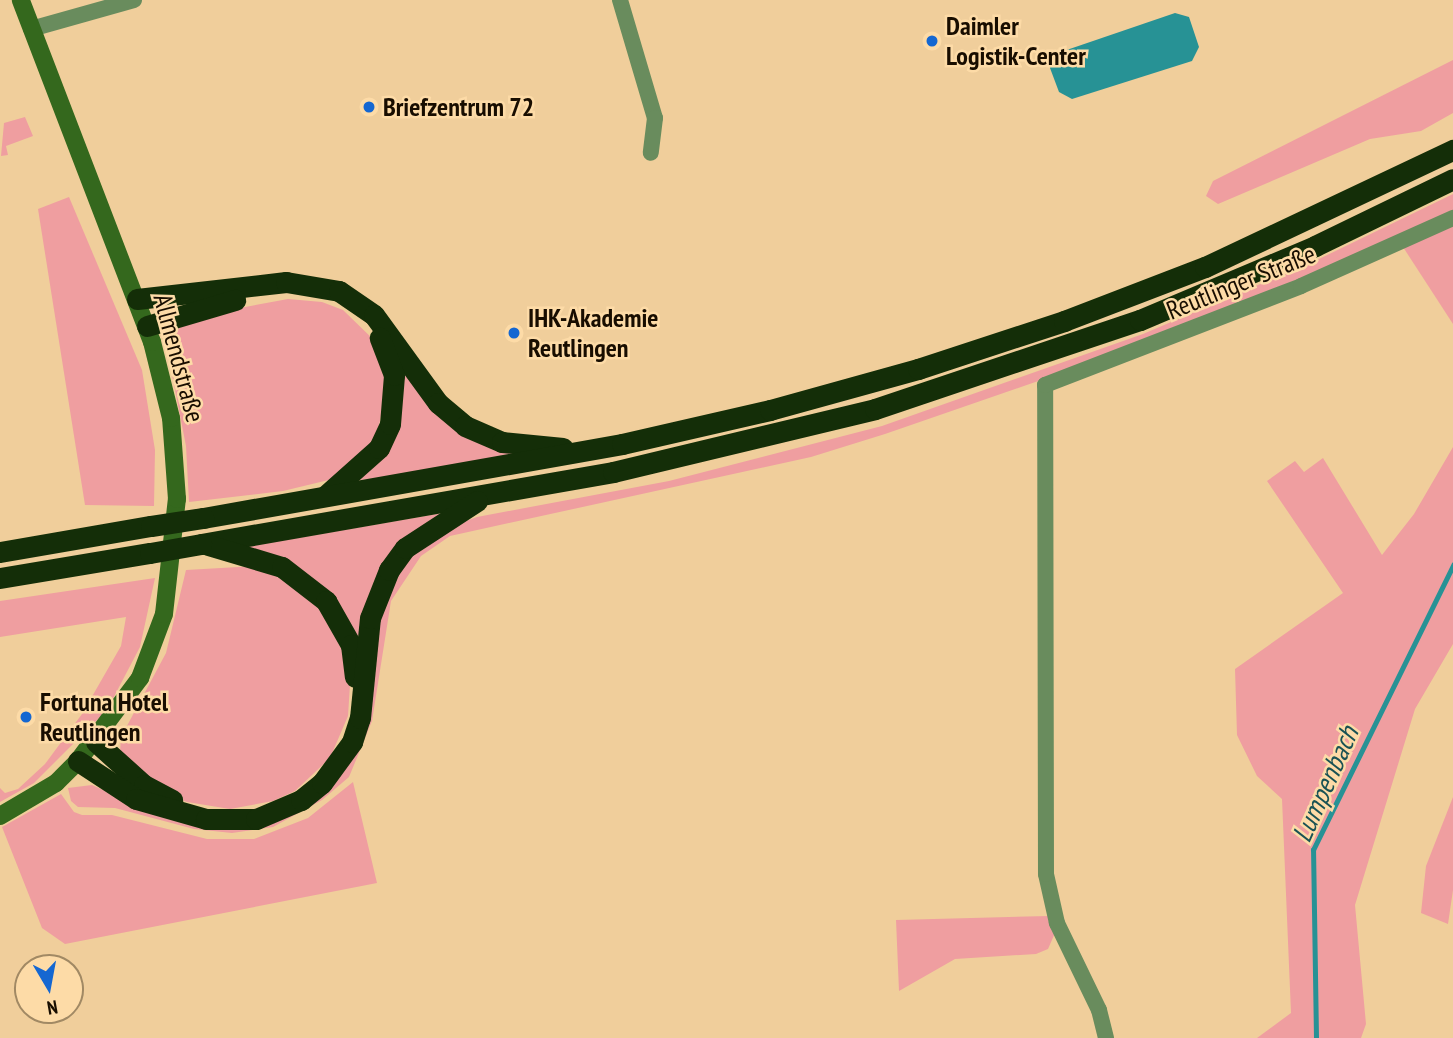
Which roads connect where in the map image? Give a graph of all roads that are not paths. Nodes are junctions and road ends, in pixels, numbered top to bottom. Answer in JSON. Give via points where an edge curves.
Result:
{"nodes":[{"id":1,"x":21,"y":0,"type":"edge"},
{"id":2,"x":134,"y":0,"type":"edge"},
{"id":3,"x":620,"y":0,"type":"edge"},
{"id":4,"x":31,"y":29,"type":"junction"},
{"id":5,"x":1453,"y":150,"type":"edge"},
{"id":6,"x":651,"y":153,"type":"dead end"},
{"id":7,"x":1453,"y":179,"type":"edge"},
{"id":8,"x":1453,"y":218,"type":"edge"},
{"id":9,"x":137,"y":299,"type":"junction"},
{"id":10,"x":146,"y":326,"type":"junction"},
{"id":11,"x":583,"y":452,"type":"junction"},
{"id":12,"x":488,"y":495,"type":"junction"},
{"id":13,"x":324,"y":497,"type":"junction"},
{"id":14,"x":202,"y":544,"type":"junction"},
{"id":15,"x":0,"y":552,"type":"edge"},
{"id":16,"x":0,"y":578,"type":"edge"},
{"id":17,"x":96,"y":742,"type":"junction"},
{"id":18,"x":78,"y":761,"type":"junction"},
{"id":19,"x":0,"y":816,"type":"edge"},
{"id":20,"x":1107,"y":1038,"type":"edge"}],
"edges":[{"from":1,"to":4,"type":"street","name":"Allmendstraße"},
{"from":2,"to":4,"type":"street"},
{"from":3,"to":6,"type":"street","via":[[655,118]]},
{"from":4,"to":9,"type":"street","name":"Allmendstraße"},
{"from":5,"to":11,"type":"highway","via":[[1259,244],[1064,321],[807,401]]},
{"from":7,"to":12,"type":"highway","via":[[1247,276],[1001,370],[776,435]]},
{"from":8,"to":20,"type":"street","name":"Reutlinger Straße","via":[[1301,286],[1045,384],[1046,874],[1057,923],[1099,1010]]},
{"from":9,"to":10,"type":"street","name":"Allmendstraße"},
{"from":9,"to":11,"type":"highway","via":[[286,282],[340,291],[374,315],[438,403],[465,426],[502,442]]},
{"from":10,"to":13,"type":"highway","via":[[217,304],[289,292],[325,296],[361,315],[390,358],[395,400],[379,448]]},
{"from":10,"to":17,"type":"street","name":"Allmendstraße","via":[[175,445],[173,563],[154,647],[121,710]]},
{"from":11,"to":13,"type":"highway"},
{"from":12,"to":14,"type":"highway"},
{"from":12,"to":18,"type":"highway","via":[[405,548],[389,570],[370,618],[360,718],[352,742],[322,783],[301,800],[256,819],[206,819],[136,799]]},
{"from":13,"to":15,"type":"highway","bridge":true},
{"from":14,"to":16,"type":"highway","bridge":true},
{"from":14,"to":17,"type":"highway","via":[[282,567],[326,601],[351,645],[355,668],[352,716],[345,738],[317,778],[296,794],[274,805],[230,813],[186,806],[164,797]]},
{"from":17,"to":18,"type":"street","name":"Allmendstraße"},
{"from":18,"to":19,"type":"street","name":"Allmendstraße","via":[[56,783]]}]}
